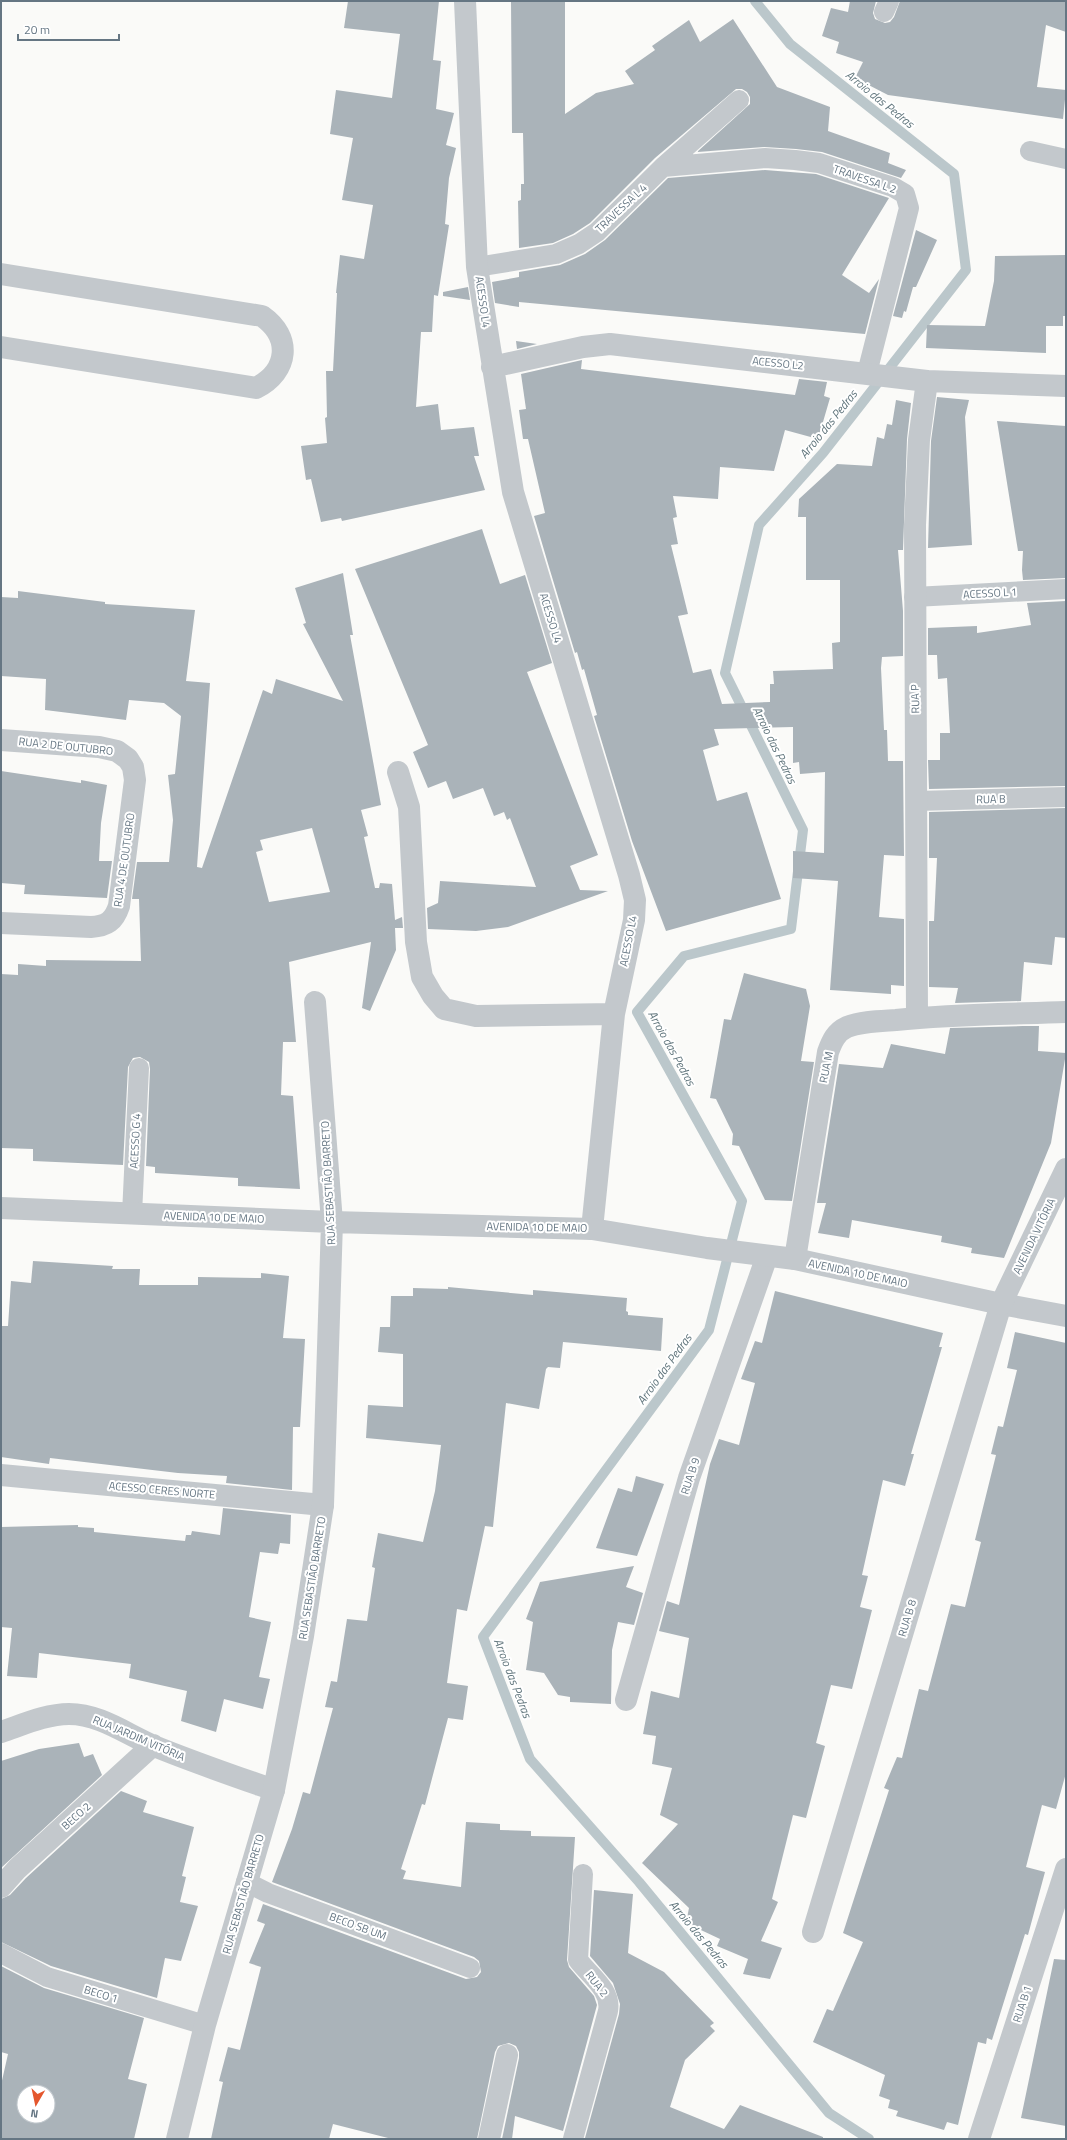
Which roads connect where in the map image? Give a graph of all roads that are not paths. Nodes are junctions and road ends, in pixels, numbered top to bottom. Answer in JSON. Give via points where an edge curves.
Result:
{"nodes":[{"id":1,"x":465,"y":1,"type":"edge"},
{"id":2,"x":739,"y":100,"type":"dead end"},
{"id":3,"x":1030,"y":152,"type":"dead end"},
{"id":4,"x":1066,"y":159,"type":"edge"},
{"id":5,"x":664,"y":168,"type":"junction"},
{"id":6,"x":477,"y":267,"type":"junction"},
{"id":7,"x":1,"y":274,"type":"edge"},
{"id":8,"x":1,"y":347,"type":"edge"},
{"id":9,"x":492,"y":367,"type":"junction"},
{"id":10,"x":867,"y":373,"type":"junction"},
{"id":11,"x":928,"y":381,"type":"junction"},
{"id":12,"x":1066,"y":386,"type":"edge"},
{"id":13,"x":1066,"y":589,"type":"edge"},
{"id":14,"x":914,"y":597,"type":"junction"},
{"id":15,"x":1,"y":740,"type":"edge"},
{"id":16,"x":128,"y":758,"type":"joint"},
{"id":17,"x":398,"y":772,"type":"dead end"},
{"id":18,"x":1066,"y":797,"type":"edge"},
{"id":19,"x":916,"y":801,"type":"junction"},
{"id":20,"x":1,"y":923,"type":"edge"},
{"id":21,"x":315,"y":1002,"type":"dead end"},
{"id":22,"x":1066,"y":1012,"type":"edge"},
{"id":23,"x":614,"y":1014,"type":"junction"},
{"id":24,"x":917,"y":1018,"type":"junction"},
{"id":25,"x":139,"y":1068,"type":"dead end"},
{"id":26,"x":1066,"y":1169,"type":"edge"},
{"id":27,"x":1,"y":1208,"type":"edge"},
{"id":28,"x":132,"y":1214,"type":"junction"},
{"id":29,"x":332,"y":1222,"type":"junction"},
{"id":30,"x":592,"y":1228,"type":"junction"},
{"id":31,"x":757,"y":1254,"type":"junction"},
{"id":32,"x":795,"y":1259,"type":"junction"},
{"id":33,"x":1001,"y":1304,"type":"junction"},
{"id":34,"x":1066,"y":1316,"type":"edge"},
{"id":35,"x":1,"y":1475,"type":"edge"},
{"id":36,"x":323,"y":1505,"type":"junction"},
{"id":37,"x":626,"y":1700,"type":"dead end"},
{"id":38,"x":1,"y":1732,"type":"edge"},
{"id":39,"x":153,"y":1745,"type":"junction"},
{"id":40,"x":274,"y":1790,"type":"junction"},
{"id":41,"x":1066,"y":1869,"type":"edge"},
{"id":42,"x":583,"y":1874,"type":"dead end"},
{"id":43,"x":246,"y":1882,"type":"junction"},
{"id":44,"x":1,"y":1887,"type":"edge"},
{"id":45,"x":813,"y":1932,"type":"dead end"},
{"id":46,"x":1,"y":1953,"type":"edge"},
{"id":47,"x":470,"y":1968,"type":"dead end"},
{"id":48,"x":205,"y":2024,"type":"junction"},
{"id":49,"x":507,"y":2055,"type":"dead end"},
{"id":50,"x":177,"y":2139,"type":"edge"},
{"id":51,"x":489,"y":2139,"type":"edge"},
{"id":52,"x":573,"y":2139,"type":"edge"},
{"id":53,"x":979,"y":2139,"type":"edge"}],
"edges":[{"from":1,"to":6,"type":"street","name":"ACESSO L4"},
{"from":2,"to":5,"type":"lane","name":"TRAVESSA L 4"},
{"from":3,"to":4,"type":"lane"},
{"from":5,"to":6,"type":"lane","name":"TRAVESSA L 4","via":[[597,232],[579,244],[556,254]]},
{"from":5,"to":10,"type":"lane","name":"TRAVESSA L 2","via":[[765,158],[795,160],[819,163],[905,194],[909,208]]},
{"from":6,"to":9,"type":"street","name":"ACESSO L4"},
{"from":7,"to":8,"type":"street","via":[[262,316],[271,322],[278,332],[283,354],[281,365],[275,375],[267,383],[256,388]]},
{"from":9,"to":10,"type":"street","name":"ACESSO L2","via":[[583,346],[610,344]]},
{"from":9,"to":23,"type":"street","name":"ACESSO L4","via":[[513,492],[635,900],[634,920]]},
{"from":10,"to":11,"type":"street","name":"ACESSO L2"},
{"from":11,"to":12,"type":"street","name":"ACESSO L2"},
{"from":11,"to":14,"type":"street","name":"RUA P","via":[[916,487]]},
{"from":13,"to":14,"type":"lane","name":"ACESSO L 1"},
{"from":14,"to":19,"type":"street","name":"RUA P"},
{"from":15,"to":16,"type":"street","name":"RUA 2 DE OUTUBRO","via":[[99,747],[117,750]]},
{"from":16,"to":20,"type":"street","name":"RUA 4 DE OUTUBRO","via":[[133,767],[135,780],[119,906],[115,916],[103,926],[91,928]]},
{"from":17,"to":23,"type":"street","via":[[409,808],[416,942],[422,977],[444,1009],[476,1016]]},
{"from":18,"to":19,"type":"lane","name":"RUA B"},
{"from":19,"to":24,"type":"street","name":"RUA P"},
{"from":21,"to":29,"type":"street","name":"RUA SEBASTIÃO BARRETO"},
{"from":22,"to":24,"type":"street","name":"RUA M"},
{"from":23,"to":30,"type":"street","name":"ACESSO L4"},
{"from":24,"to":32,"type":"street","name":"RUA M","via":[[861,1023],[847,1027],[832,1040]]},
{"from":25,"to":28,"type":"lane","name":"ACESSO G 4"},
{"from":26,"to":33,"type":"street","name":"AVENIDA VITÓRIA"},
{"from":27,"to":28,"type":"street","name":"AVENIDA 10 DE MAIO"},
{"from":28,"to":29,"type":"street","name":"AVENIDA 10 DE MAIO"},
{"from":29,"to":30,"type":"street","name":"AVENIDA 10 DE MAIO"},
{"from":29,"to":36,"type":"street","name":"RUA SEBASTIÃO BARRETO"},
{"from":30,"to":31,"type":"street","name":"AVENIDA 10 DE MAIO"},
{"from":31,"to":32,"type":"street","name":"AVENIDA 10 DE MAIO"},
{"from":31,"to":37,"type":"street","name":"RUA B 9","via":[[689,1478]]},
{"from":32,"to":33,"type":"street","name":"AVENIDA 10 DE MAIO"},
{"from":33,"to":34,"type":"street","name":"AVENIDA 10 DE MAIO"},
{"from":33,"to":45,"type":"street","name":"RUA B 8"},
{"from":35,"to":36,"type":"street","name":"ACESSO CERES NORTE"},
{"from":36,"to":40,"type":"street","name":"RUA SEBASTIÃO BARRETO","via":[[303,1636]]},
{"from":38,"to":39,"type":"street","name":"RUA JARDIM VITÓRIA","via":[[53,1716],[69,1714],[102,1721]]},
{"from":39,"to":40,"type":"street","name":"RUA JARDIM VITÓRIA"},
{"from":39,"to":44,"type":"street","name":"BECO 2"},
{"from":40,"to":43,"type":"street","name":"RUA SEBASTIÃO BARRETO"},
{"from":41,"to":53,"type":"street","name":"RUA B 1"},
{"from":42,"to":52,"type":"lane","name":"RUA 2","via":[[578,1960],[606,1992],[609,2000]]},
{"from":43,"to":47,"type":"lane","name":"BECO SB UM","via":[[268,1893]]},
{"from":43,"to":48,"type":"street","name":"RUA SEBASTIÃO BARRETO"},
{"from":46,"to":48,"type":"lane","name":"BECO 1","via":[[47,1977]]},
{"from":48,"to":50,"type":"street","name":"RUA SEBASTIÃO BARRETO"},
{"from":49,"to":51,"type":"street"}]}
